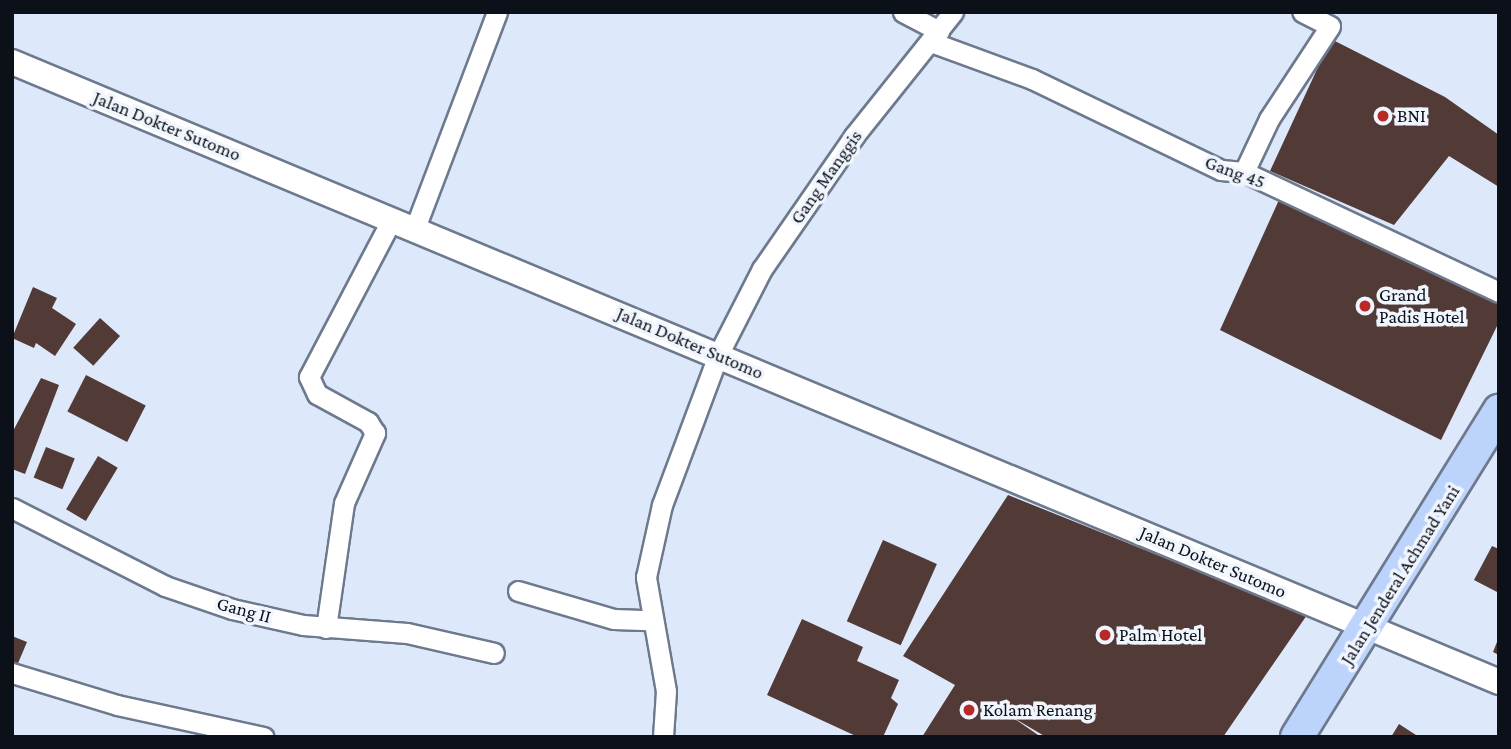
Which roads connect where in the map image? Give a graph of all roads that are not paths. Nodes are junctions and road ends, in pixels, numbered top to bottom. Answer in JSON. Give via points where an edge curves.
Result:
{"nodes":[{"id":1,"x":497,"y":12,"type":"edge"},
{"id":2,"x":903,"y":12,"type":"edge"},
{"id":3,"x":953,"y":12,"type":"edge"},
{"id":4,"x":1302,"y":12,"type":"edge"},
{"id":5,"x":935,"y":37,"type":"junction"},
{"id":6,"x":12,"y":62,"type":"edge"},
{"id":7,"x":1244,"y":172,"type":"junction"},
{"id":8,"x":404,"y":224,"type":"junction"},
{"id":9,"x":1499,"y":292,"type":"edge"},
{"id":10,"x":718,"y":355,"type":"junction"},
{"id":11,"x":1499,"y":411,"type":"edge"},
{"id":12,"x":12,"y":508,"type":"edge"},
{"id":13,"x":518,"y":591,"type":"dead end"},
{"id":14,"x":649,"y":620,"type":"junction"},
{"id":15,"x":1367,"y":626,"type":"junction"},
{"id":16,"x":326,"y":628,"type":"junction"},
{"id":17,"x":494,"y":653,"type":"dead end"},
{"id":18,"x":12,"y":673,"type":"edge"},
{"id":19,"x":1499,"y":682,"type":"edge"},
{"id":20,"x":264,"y":737,"type":"edge"},
{"id":21,"x":663,"y":737,"type":"edge"},
{"id":22,"x":1297,"y":737,"type":"edge"}],
"edges":[{"from":1,"to":8,"type":"street"},
{"from":2,"to":5,"type":"street","name":"Gang 45"},
{"from":3,"to":5,"type":"street","name":"Gang Manggis"},
{"from":4,"to":7,"type":"street","via":[[1330,26],[1269,119]]},
{"from":5,"to":7,"type":"street","name":"Gang 45","via":[[1221,170]]},
{"from":5,"to":10,"type":"street","name":"Gang Manggis","via":[[854,136],[762,269]]},
{"from":6,"to":8,"type":"street","name":"Jalan Dokter Sutomo"},
{"from":7,"to":9,"type":"street","name":"Gang 45"},
{"from":8,"to":10,"type":"street","name":"Jalan Dokter Sutomo"},
{"from":8,"to":16,"type":"street","via":[[309,377],[317,394],[368,422],[375,433],[344,503]]},
{"from":10,"to":14,"type":"street","name":"Gang Manggis","via":[[653,535],[646,577]]},
{"from":10,"to":15,"type":"street","name":"Jalan Dokter Sutomo"},
{"from":11,"to":15,"type":"main road","name":"Jalan Jenderal Achmad Yani"},
{"from":12,"to":16,"type":"street","name":"Gang II","via":[[165,586],[232,609]]},
{"from":13,"to":14,"type":"street","via":[[614,619]]},
{"from":14,"to":21,"type":"street","name":"Gang Manggis","via":[[666,691]]},
{"from":15,"to":19,"type":"street","name":"Jalan Dokter Sutomo"},
{"from":15,"to":22,"type":"main road","name":"Jalan Jenderal Achmad Yani"},
{"from":16,"to":17,"type":"street","name":"Gang II","via":[[407,633]]},
{"from":18,"to":20,"type":"street"}]}
